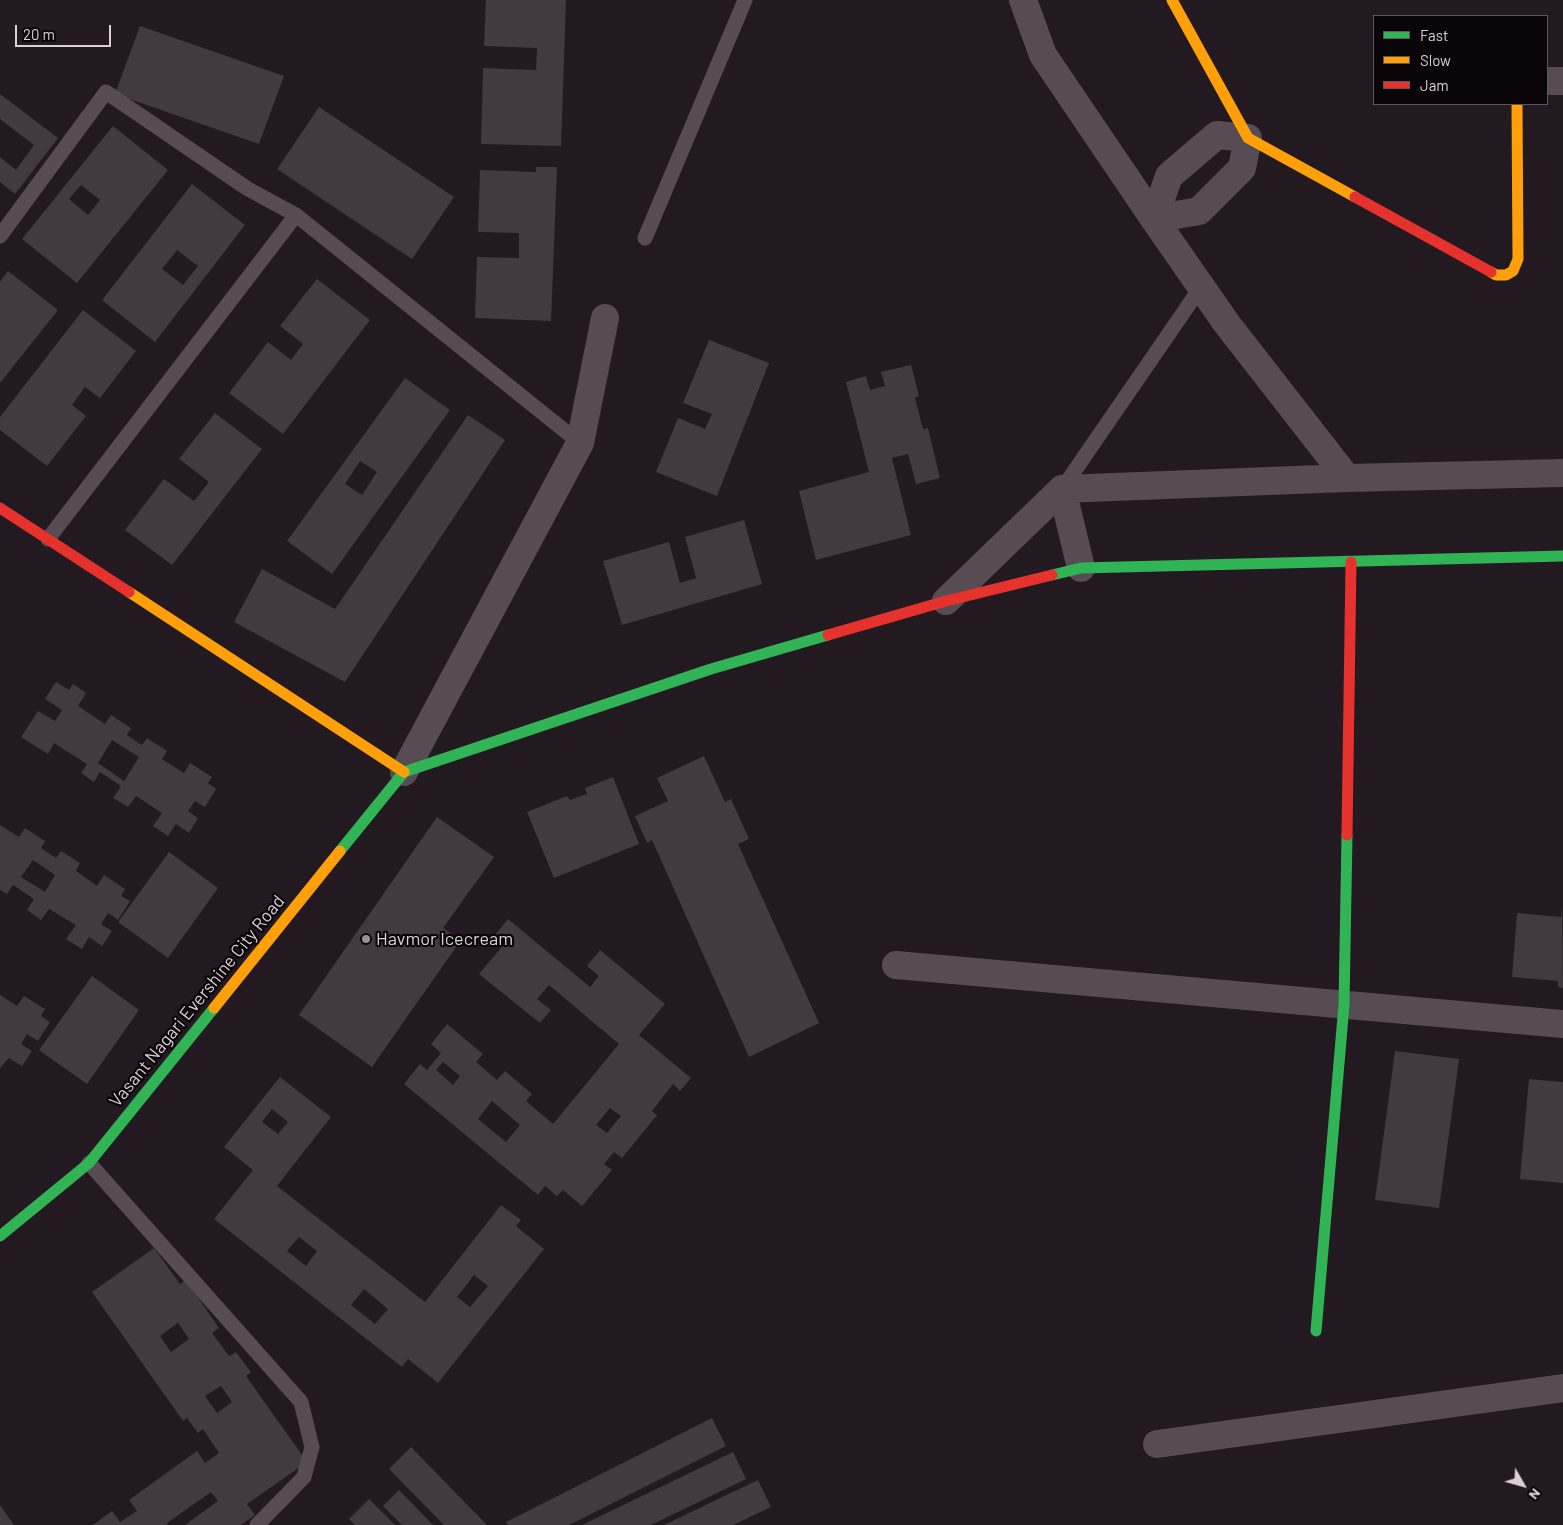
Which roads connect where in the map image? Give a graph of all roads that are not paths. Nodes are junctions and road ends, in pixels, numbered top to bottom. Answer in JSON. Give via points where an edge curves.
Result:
{"nodes":[{"id":1,"x":745,"y":0,"type":"edge"},
{"id":2,"x":1023,"y":0,"type":"edge"},
{"id":3,"x":1172,"y":0,"type":"edge"},
{"id":4,"x":1548,"y":81,"type":"edge"},
{"id":5,"x":1563,"y":81,"type":"edge"},
{"id":6,"x":1517,"y":105,"type":"edge"},
{"id":7,"x":1248,"y":138,"type":"junction"},
{"id":8,"x":296,"y":214,"type":"junction"},
{"id":9,"x":1154,"y":219,"type":"junction"},
{"id":10,"x":0,"y":236,"type":"edge"},
{"id":11,"x":645,"y":238,"type":"dead end"},
{"id":12,"x":1201,"y":287,"type":"junction"},
{"id":13,"x":605,"y":318,"type":"dead end"},
{"id":14,"x":580,"y":443,"type":"junction"},
{"id":15,"x":1563,"y":473,"type":"edge"},
{"id":16,"x":1347,"y":478,"type":"junction"},
{"id":17,"x":1062,"y":489,"type":"junction"},
{"id":18,"x":0,"y":508,"type":"edge"},
{"id":19,"x":48,"y":539,"type":"junction"},
{"id":20,"x":1563,"y":556,"type":"edge"},
{"id":21,"x":1351,"y":562,"type":"junction"},
{"id":22,"x":1081,"y":568,"type":"junction"},
{"id":23,"x":946,"y":601,"type":"junction"},
{"id":24,"x":404,"y":772,"type":"junction"},
{"id":25,"x":896,"y":965,"type":"dead end"},
{"id":26,"x":1344,"y":1005,"type":"junction"},
{"id":27,"x":1563,"y":1024,"type":"edge"},
{"id":28,"x":89,"y":1163,"type":"junction"},
{"id":29,"x":0,"y":1236,"type":"edge"},
{"id":30,"x":1316,"y":1331,"type":"dead end"},
{"id":31,"x":1563,"y":1388,"type":"edge"},
{"id":32,"x":1157,"y":1444,"type":"dead end"},
{"id":33,"x":257,"y":1525,"type":"edge"}],
"edges":[{"from":1,"to":11,"type":"lane"},
{"from":2,"to":9,"type":"street","via":[[1044,55]]},
{"from":3,"to":7,"type":"street"},
{"from":4,"to":5,"type":"street"},
{"from":6,"to":7,"type":"street","via":[[1518,260],[1513,271],[1506,275],[1496,275]]},
{"from":7,"to":9,"type":"street","via":[[1242,168],[1199,211]]},
{"from":7,"to":9,"type":"street","via":[[1217,135],[1177,169],[1169,176]]},
{"from":8,"to":10,"type":"lane","via":[[248,189],[106,92]]},
{"from":8,"to":14,"type":"lane"},
{"from":8,"to":19,"type":"lane"},
{"from":9,"to":12,"type":"street"},
{"from":12,"to":16,"type":"street"},
{"from":12,"to":17,"type":"lane"},
{"from":13,"to":14,"type":"street"},
{"from":14,"to":24,"type":"street"},
{"from":15,"to":16,"type":"street"},
{"from":16,"to":17,"type":"street"},
{"from":17,"to":22,"type":"street"},
{"from":17,"to":23,"type":"street"},
{"from":18,"to":19,"type":"street"},
{"from":19,"to":24,"type":"street"},
{"from":20,"to":21,"type":"street"},
{"from":21,"to":22,"type":"street"},
{"from":21,"to":26,"type":"street"},
{"from":22,"to":23,"type":"street"},
{"from":23,"to":24,"type":"street","via":[[711,670]]},
{"from":24,"to":28,"type":"street","name":"Vasant Nagari Evershine City Road"},
{"from":25,"to":26,"type":"street"},
{"from":26,"to":27,"type":"street"},
{"from":26,"to":30,"type":"street"},
{"from":28,"to":29,"type":"street","name":"Vasant Nagari Evershine City Road"},
{"from":28,"to":33,"type":"lane","via":[[301,1402],[312,1447],[304,1477]]},
{"from":31,"to":32,"type":"street"}]}
